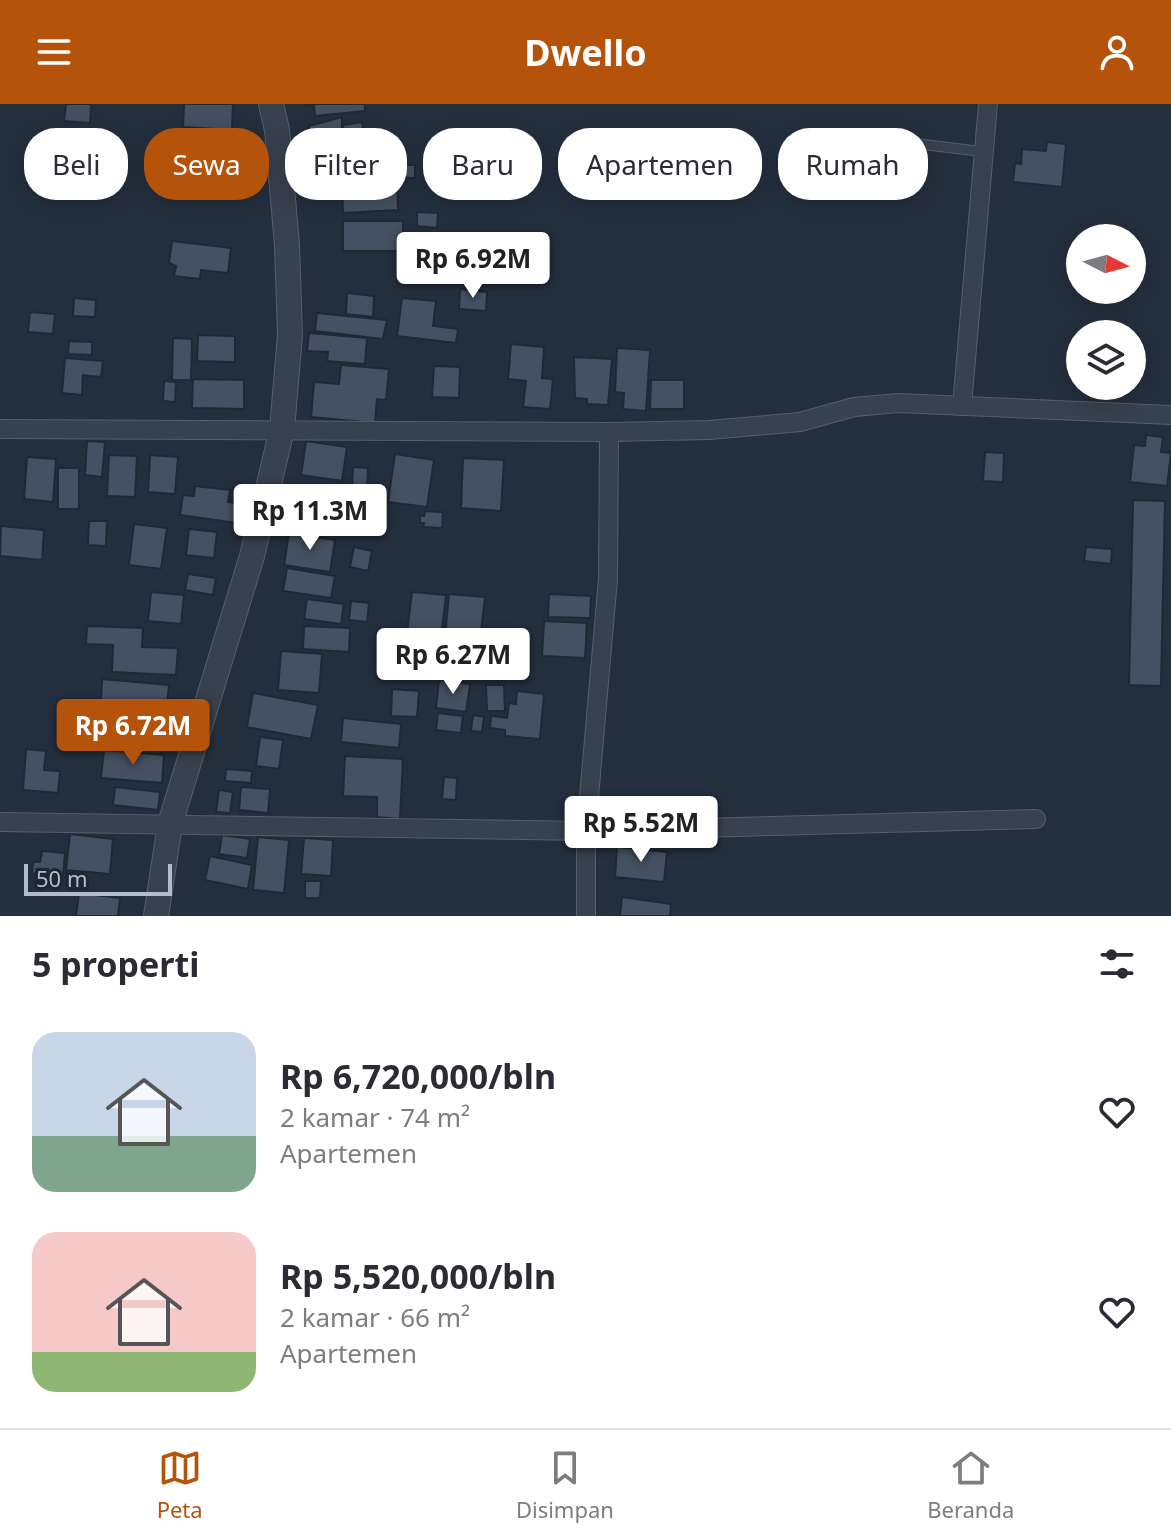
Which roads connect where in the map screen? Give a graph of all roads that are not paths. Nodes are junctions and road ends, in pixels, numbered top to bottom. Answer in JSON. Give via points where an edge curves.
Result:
{"nodes":[{"id":1,"x":271,"y":104,"type":"edge"},
{"id":2,"x":988,"y":104,"type":"edge"},
{"id":3,"x":928,"y":145,"type":"edge"},
{"id":4,"x":985,"y":152,"type":"junction"},
{"id":5,"x":962,"y":406,"type":"junction"},
{"id":6,"x":1171,"y":415,"type":"edge"},
{"id":7,"x":0,"y":429,"type":"edge"},
{"id":8,"x":282,"y":429,"type":"junction"},
{"id":9,"x":609,"y":432,"type":"junction"},
{"id":10,"x":1036,"y":819,"type":"dead end"},
{"id":11,"x":0,"y":822,"type":"edge"},
{"id":12,"x":170,"y":824,"type":"junction"},
{"id":13,"x":586,"y":831,"type":"junction"},
{"id":14,"x":156,"y":916,"type":"edge"},
{"id":15,"x":586,"y":916,"type":"edge"}],
"edges":[{"from":1,"to":8,"type":"street","via":[[287,245],[290,335]]},
{"from":2,"to":4,"type":"street"},
{"from":3,"to":4,"type":"lane"},
{"from":4,"to":5,"type":"street"},
{"from":5,"to":6,"type":"street"},
{"from":5,"to":9,"type":"street","via":[[883,404],[800,422]]},
{"from":7,"to":8,"type":"street"},
{"from":8,"to":9,"type":"street"},
{"from":8,"to":12,"type":"street","via":[[252,556]]},
{"from":9,"to":13,"type":"street","via":[[608,579]]},
{"from":10,"to":13,"type":"street"},
{"from":11,"to":12,"type":"street"},
{"from":12,"to":13,"type":"street"},
{"from":12,"to":14,"type":"street"},
{"from":13,"to":15,"type":"street"}]}
